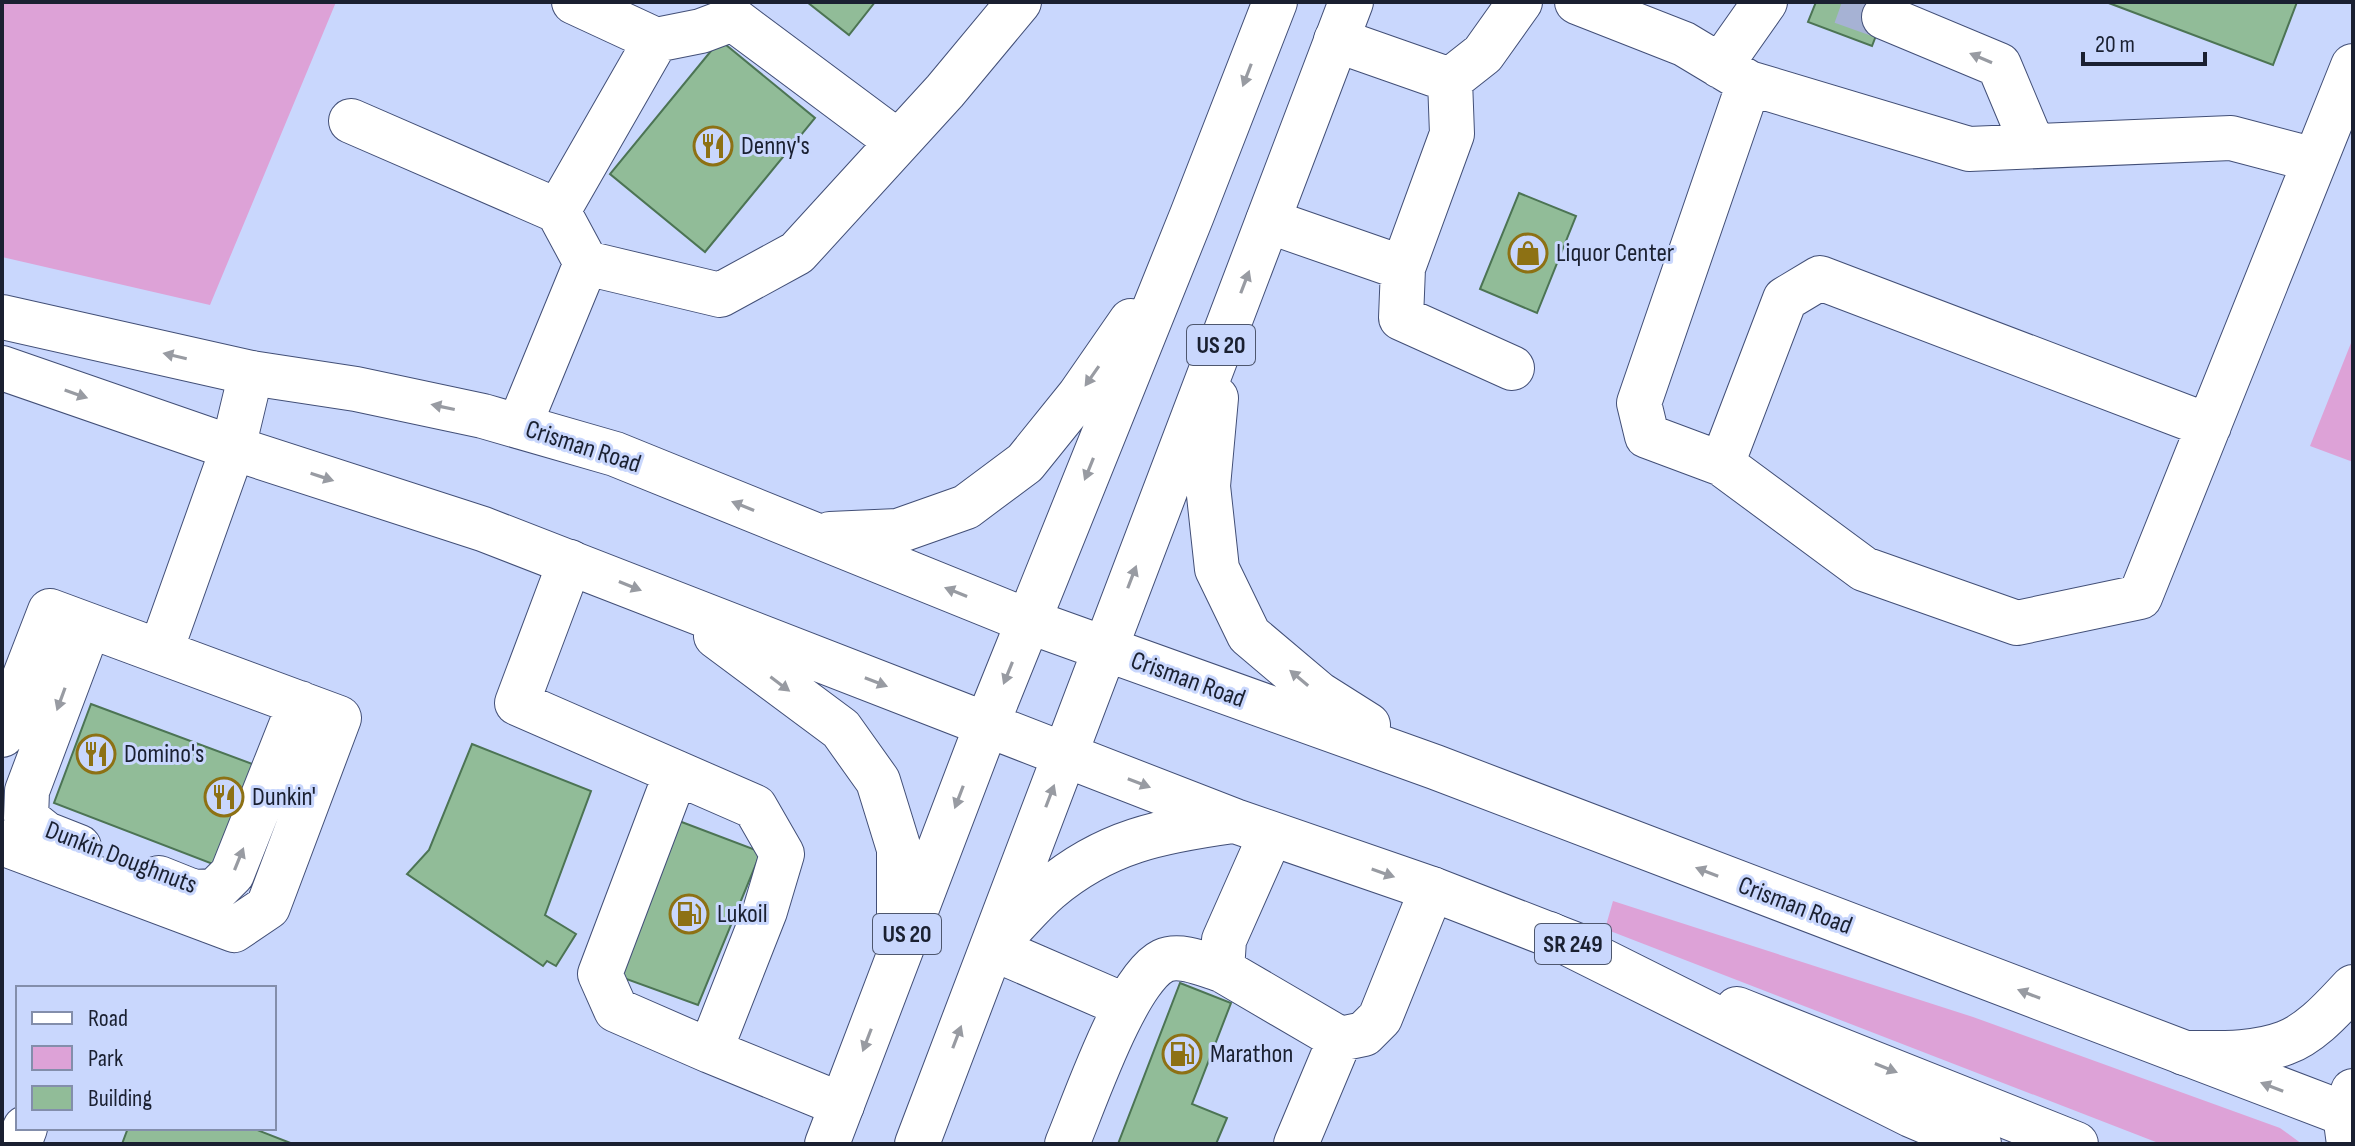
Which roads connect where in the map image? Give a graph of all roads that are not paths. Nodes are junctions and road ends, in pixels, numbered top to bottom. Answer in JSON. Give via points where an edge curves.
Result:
{"nodes":[{"id":1,"x":574,"y":2,"type":"edge"},
{"id":2,"x":1019,"y":2,"type":"edge"},
{"id":3,"x":1275,"y":2,"type":"edge"},
{"id":4,"x":1520,"y":2,"type":"edge"},
{"id":5,"x":1577,"y":2,"type":"edge"},
{"id":6,"x":1765,"y":2,"type":"edge"},
{"id":7,"x":1884,"y":17,"type":"tunnel mouth"},
{"id":8,"x":1344,"y":21,"type":"edge"},
{"id":9,"x":656,"y":40,"type":"junction"},
{"id":10,"x":2353,"y":66,"type":"edge"},
{"id":11,"x":1734,"y":75,"type":"junction"},
{"id":12,"x":1450,"y":80,"type":"junction"},
{"id":13,"x":351,"y":121,"type":"dead end"},
{"id":14,"x":898,"y":142,"type":"junction"},
{"id":15,"x":2033,"y":146,"type":"junction"},
{"id":16,"x":2315,"y":160,"type":"junction"},
{"id":17,"x":558,"y":211,"type":"junction"},
{"id":18,"x":1192,"y":215,"type":"junction"},
{"id":19,"x":1268,"y":221,"type":"junction"},
{"id":20,"x":586,"y":263,"type":"junction"},
{"id":21,"x":1403,"y":268,"type":"junction"},
{"id":22,"x":2,"y":317,"type":"edge"},
{"id":23,"x":1221,"y":343,"type":"junction"},
{"id":24,"x":2,"y":368,"type":"edge"},
{"id":25,"x":1512,"y":368,"type":"dead end"},
{"id":26,"x":251,"y":373,"type":"junction"},
{"id":27,"x":519,"y":426,"type":"junction"},
{"id":28,"x":2209,"y":426,"type":"junction"},
{"id":29,"x":233,"y":448,"type":"junction"},
{"id":30,"x":1722,"y":464,"type":"junction"},
{"id":31,"x":815,"y":535,"type":"junction"},
{"id":32,"x":570,"y":562,"type":"junction"},
{"id":33,"x":672,"y":604,"type":"junction"},
{"id":34,"x":1028,"y":621,"type":"junction"},
{"id":35,"x":89,"y":626,"type":"junction"},
{"id":36,"x":161,"y":650,"type":"junction"},
{"id":37,"x":1104,"y":650,"type":"junction"},
{"id":38,"x":300,"y":703,"type":"junction"},
{"id":39,"x":987,"y":724,"type":"junction"},
{"id":40,"x":2,"y":735,"type":"edge"},
{"id":41,"x":1066,"y":755,"type":"junction"},
{"id":42,"x":1435,"y":767,"type":"junction"},
{"id":43,"x":676,"y":773,"type":"junction"},
{"id":44,"x":1253,"y":828,"type":"junction"},
{"id":45,"x":2,"y":843,"type":"edge"},
{"id":46,"x":1432,"y":889,"type":"junction"},
{"id":47,"x":1549,"y":934,"type":"junction"},
{"id":48,"x":992,"y":948,"type":"junction"},
{"id":49,"x":899,"y":957,"type":"junction"},
{"id":50,"x":1222,"y":970,"type":"junction"},
{"id":51,"x":2353,"y":987,"type":"edge"},
{"id":52,"x":1126,"y":1006,"type":"junction"},
{"id":53,"x":1340,"y":1039,"type":"junction"},
{"id":54,"x":710,"y":1051,"type":"junction"},
{"id":55,"x":2184,"y":1053,"type":"junction"},
{"id":56,"x":2350,"y":1117,"type":"edge"},
{"id":57,"x":835,"y":1125,"type":"edge"},
{"id":58,"x":926,"y":1141,"type":"edge"},
{"id":59,"x":1067,"y":1144,"type":"edge"},
{"id":60,"x":1296,"y":1144,"type":"edge"},
{"id":61,"x":1979,"y":1144,"type":"edge"},
{"id":62,"x":2076,"y":1144,"type":"edge"}],
"edges":[{"from":1,"to":9,"type":"main road"},
{"from":2,"to":14,"type":"main road"},
{"from":3,"to":18,"type":"main road","number":"US 20","one_way":true},
{"from":4,"to":12,"type":"main road","via":[[1483,54]]},
{"from":5,"to":11,"type":"main road","via":[[1684,44]]},
{"from":6,"to":11,"type":"main road"},
{"from":15,"to":7,"type":"main road","one_way":true,"via":[[1999,65]]},
{"from":8,"to":12,"type":"main road"},
{"from":8,"to":19,"type":"main road","number":"US 20"},
{"from":9,"to":14,"type":"main road","via":[[733,19]]},
{"from":9,"to":17,"type":"main road"},
{"from":10,"to":16,"type":"main road"},
{"from":11,"to":15,"type":"main road","via":[[1969,149]]},
{"from":11,"to":30,"type":"main road","via":[[1639,403],[1647,436]]},
{"from":12,"to":21,"type":"main road","via":[[1452,134]]},
{"from":13,"to":17,"type":"main road"},
{"from":14,"to":20,"type":"main road","via":[[797,253],[720,295]]},
{"from":15,"to":16,"type":"main road","via":[[2231,138]]},
{"from":16,"to":28,"type":"main road"},
{"from":17,"to":20,"type":"main road"},
{"from":18,"to":31,"type":"main road","one_way":true,"via":[[1141,305],[1025,463],[966,507],[898,531]]},
{"from":18,"to":34,"type":"main road","number":"US 20","one_way":true},
{"from":19,"to":21,"type":"main road"},
{"from":23,"to":19,"type":"main road","number":"US 20","one_way":true},
{"from":20,"to":27,"type":"main road"},
{"from":21,"to":25,"type":"main road","via":[[1401,318]]},
{"from":26,"to":22,"type":"main road","name":"Crisman Road","one_way":true},
{"from":37,"to":23,"type":"main road","number":"US 20","one_way":true},
{"from":42,"to":23,"type":"main road","one_way":true,"via":[[1319,694],[1249,635],[1217,569],[1208,486]]},
{"from":24,"to":29,"type":"main road","one_way":true},
{"from":27,"to":26,"type":"main road","name":"Crisman Road","one_way":true,"via":[[371,392]]},
{"from":26,"to":29,"type":"main road"},
{"from":31,"to":27,"type":"main road","name":"Crisman Road","one_way":true,"via":[[615,454]]},
{"from":28,"to":30,"type":"main road","via":[[1820,278],[1785,299]]},
{"from":28,"to":30,"type":"main road","via":[[2140,597],[2017,623],[1864,569]]},
{"from":29,"to":32,"type":"main road","one_way":true},
{"from":29,"to":36,"type":"main road"},
{"from":34,"to":31,"type":"main road","name":"Crisman Road","one_way":true},
{"from":32,"to":33,"type":"main road","one_way":true},
{"from":32,"to":43,"type":"main road","via":[[517,703]]},
{"from":33,"to":39,"type":"main road","one_way":true},
{"from":33,"to":49,"type":"main road","one_way":true,"via":[[841,729],[878,781],[899,849]]},
{"from":34,"to":37,"type":"main road","name":"Crisman Road"},
{"from":34,"to":39,"type":"main road","number":"US 20","one_way":true},
{"from":35,"to":36,"type":"main road"},
{"from":35,"to":38,"type":"main road","name":"Dunkin Doughnuts","one_way":true,"via":[[27,791],[26,818],[46,834],[194,892],[215,891],[232,874]]},
{"from":35,"to":40,"type":"main road","via":[[50,611]]},
{"from":36,"to":38,"type":"main road"},
{"from":37,"to":41,"type":"main road","number":"US 20"},
{"from":37,"to":42,"type":"main road","name":"Crisman Road"},
{"from":38,"to":45,"type":"main road","via":[[339,718],[268,907],[234,930]]},
{"from":39,"to":41,"type":"main road","number":"SR 249"},
{"from":39,"to":49,"type":"main road","number":"US 20","one_way":true},
{"from":41,"to":44,"type":"main road","number":"SR 249","one_way":true},
{"from":48,"to":41,"type":"main road","number":"US 20","one_way":true},
{"from":55,"to":42,"type":"main road","name":"Crisman Road","one_way":true},
{"from":43,"to":54,"type":"main road","via":[[755,807],[782,854]]},
{"from":43,"to":54,"type":"main road","via":[[600,974],[616,1010]]},
{"from":44,"to":46,"type":"main road","number":"SR 249","one_way":true},
{"from":44,"to":48,"type":"main road","via":[[1166,831],[1106,851],[1049,889]]},
{"from":44,"to":50,"type":"main road","via":[[1224,940]]},
{"from":46,"to":47,"type":"main road","number":"SR 249"},
{"from":46,"to":53,"type":"main road","via":[[1380,1018],[1364,1034]]},
{"from":47,"to":61,"type":"main road"},
{"from":47,"to":62,"type":"main road","number":"SR 249","one_way":true},
{"from":48,"to":52,"type":"main road"},
{"from":58,"to":48,"type":"main road","number":"US 20","one_way":true},
{"from":49,"to":57,"type":"main road","number":"US 20","one_way":true},
{"from":50,"to":52,"type":"main road","via":[[1165,959],[1148,972]]},
{"from":50,"to":53,"type":"main road"},
{"from":51,"to":55,"type":"main road","via":[[2322,1019],[2286,1043],[2245,1052]]},
{"from":52,"to":59,"type":"main road"},
{"from":53,"to":60,"type":"main road"},
{"from":54,"to":57,"type":"main road"},
{"from":56,"to":55,"type":"main road","name":"Crisman Road","one_way":true}]}
